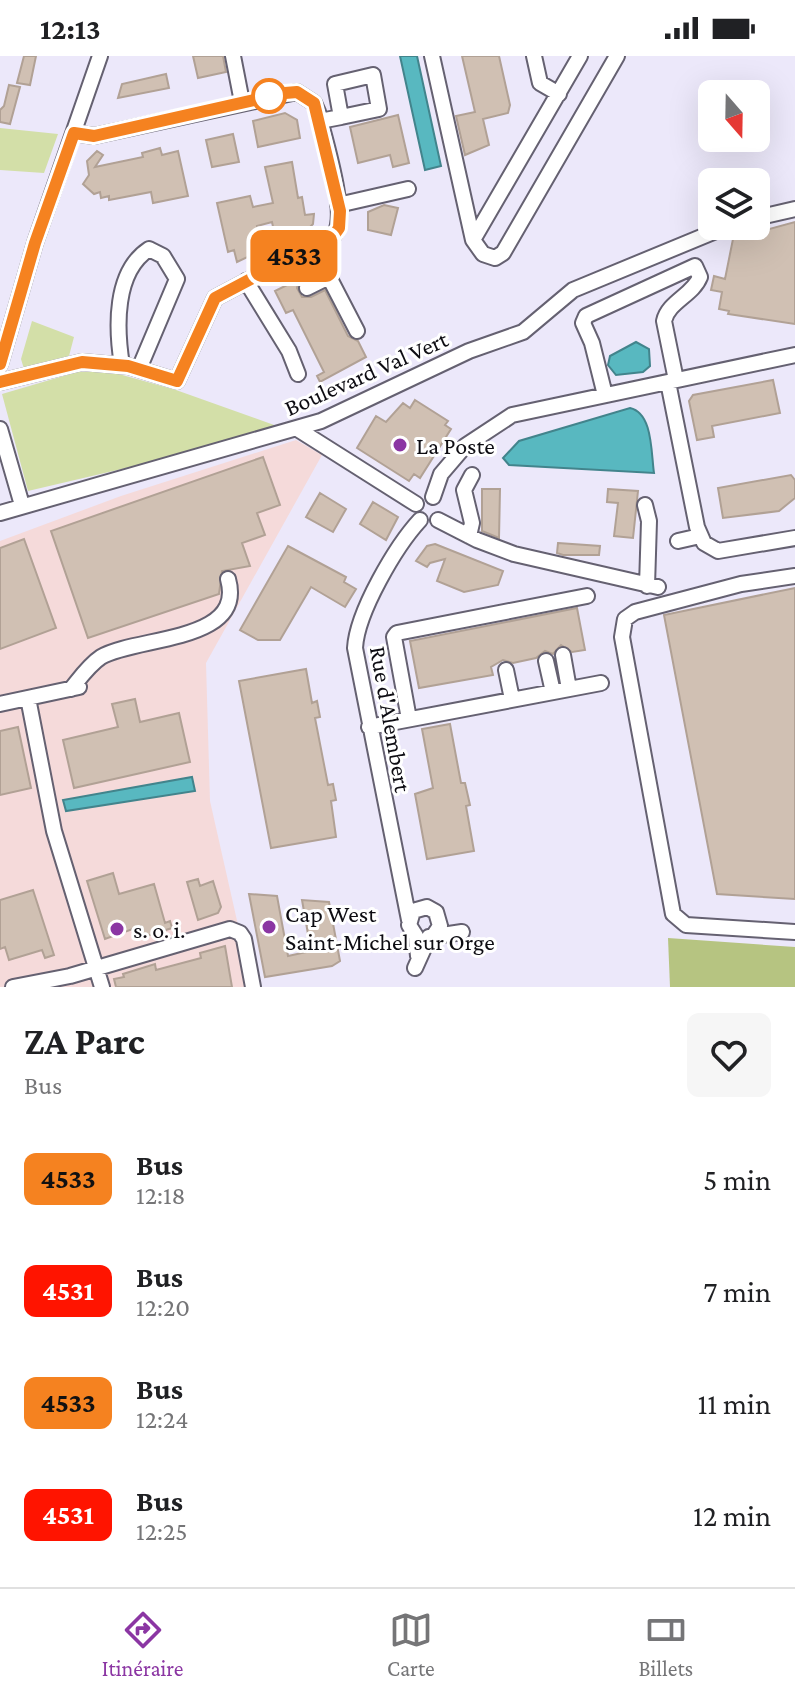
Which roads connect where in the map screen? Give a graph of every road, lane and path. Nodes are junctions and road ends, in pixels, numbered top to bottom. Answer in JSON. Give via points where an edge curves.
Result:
{"nodes":[{"id":1,"x":100,"y":56,"type":"edge"},
{"id":2,"x":233,"y":56,"type":"edge"},
{"id":3,"x":432,"y":56,"type":"edge"},
{"id":4,"x":534,"y":56,"type":"edge"},
{"id":5,"x":580,"y":56,"type":"edge"},
{"id":6,"x":617,"y":56,"type":"edge"},
{"id":7,"x":559,"y":94,"type":"junction"},
{"id":8,"x":242,"y":102,"type":"junction"},
{"id":9,"x":341,"y":117,"type":"dead end"},
{"id":10,"x":320,"y":121,"type":"junction"},
{"id":11,"x":74,"y":133,"type":"junction"},
{"id":12,"x":408,"y":189,"type":"dead end"},
{"id":13,"x":338,"y":205,"type":"junction"},
{"id":14,"x":795,"y":209,"type":"edge"},
{"id":15,"x":770,"y":215,"type":"edge"},
{"id":16,"x":698,"y":238,"type":"edge"},
{"id":17,"x":473,"y":240,"type":"junction"},
{"id":18,"x":320,"y":242,"type":"junction"},
{"id":19,"x":329,"y":277,"type":"junction"},
{"id":20,"x":246,"y":281,"type":"junction"},
{"id":21,"x":307,"y":288,"type":"dead end"},
{"id":22,"x":357,"y":331,"type":"dead end"},
{"id":23,"x":795,"y":355,"type":"edge"},
{"id":24,"x":0,"y":364,"type":"edge"},
{"id":25,"x":122,"y":365,"type":"junction"},
{"id":26,"x":139,"y":369,"type":"junction"},
{"id":27,"x":298,"y":374,"type":"dead end"},
{"id":28,"x":672,"y":381,"type":"junction"},
{"id":29,"x":0,"y":382,"type":"edge"},
{"id":30,"x":605,"y":395,"type":"junction"},
{"id":31,"x":0,"y":429,"type":"edge"},
{"id":32,"x":299,"y":430,"type":"junction"},
{"id":33,"x":472,"y":475,"type":"dead end"},
{"id":34,"x":433,"y":497,"type":"junction"},
{"id":35,"x":416,"y":504,"type":"junction"},
{"id":36,"x":22,"y":505,"type":"junction"},
{"id":37,"x":645,"y":505,"type":"dead end"},
{"id":38,"x":0,"y":513,"type":"edge"},
{"id":39,"x":420,"y":520,"type":"junction"},
{"id":40,"x":438,"y":520,"type":"junction"},
{"id":41,"x":469,"y":536,"type":"junction"},
{"id":42,"x":700,"y":536,"type":"junction"},
{"id":43,"x":795,"y":538,"type":"edge"},
{"id":44,"x":678,"y":541,"type":"dead end"},
{"id":45,"x":795,"y":576,"type":"edge"},
{"id":46,"x":228,"y":579,"type":"dead end"},
{"id":47,"x":587,"y":596,"type":"dead end"},
{"id":48,"x":563,"y":655,"type":"dead end"},
{"id":49,"x":546,"y":661,"type":"dead end"},
{"id":50,"x":506,"y":670,"type":"dead end"},
{"id":51,"x":601,"y":683,"type":"dead end"},
{"id":52,"x":569,"y":689,"type":"junction"},
{"id":53,"x":553,"y":692,"type":"junction"},
{"id":54,"x":28,"y":698,"type":"junction"},
{"id":55,"x":512,"y":699,"type":"junction"},
{"id":56,"x":0,"y":704,"type":"edge"},
{"id":57,"x":409,"y":719,"type":"junction"},
{"id":58,"x":369,"y":727,"type":"junction"},
{"id":59,"x":413,"y":914,"type":"junction"},
{"id":60,"x":430,"y":932,"type":"junction"},
{"id":61,"x":795,"y":932,"type":"edge"},
{"id":62,"x":417,"y":962,"type":"dead end"},
{"id":63,"x":97,"y":969,"type":"junction"},
{"id":64,"x":13,"y":987,"type":"edge"},
{"id":65,"x":102,"y":987,"type":"edge"},
{"id":66,"x":253,"y":987,"type":"edge"}],
"edges":[{"from":1,"to":11,"type":"street"},
{"from":2,"to":8,"type":"street"},
{"from":3,"to":17,"type":"street"},
{"from":4,"to":7,"type":"street","via":[[540,83]]},
{"from":5,"to":7,"type":"street"},
{"from":6,"to":17,"type":"street","via":[[503,253],[495,258],[483,254]]},
{"from":7,"to":17,"type":"street"},
{"from":8,"to":10,"type":"street","via":[[297,92],[314,103]]},
{"from":8,"to":11,"type":"street","via":[[94,136]]},
{"from":9,"to":10,"type":"street"},
{"from":10,"to":13,"type":"street"},
{"from":11,"to":24,"type":"street"},
{"from":12,"to":13,"type":"street"},
{"from":13,"to":18,"type":"street","via":[[339,228]]},
{"from":14,"to":15,"type":"street"},
{"from":16,"to":32,"type":"street","name":"Boulevard Val Vert","via":[[573,290],[523,332],[469,351]]},
{"from":18,"to":19,"type":"street","via":[[330,261]]},
{"from":18,"to":20,"type":"street"},
{"from":19,"to":21,"type":"street"},
{"from":19,"to":22,"type":"street"},
{"from":20,"to":26,"type":"street","via":[[215,298],[177,381]]},
{"from":20,"to":27,"type":"street"},
{"from":23,"to":28,"type":"street"},
{"from":25,"to":26,"type":"street"},
{"from":25,"to":26,"type":"street","via":[[117,336],[122,292],[140,255],[149,249],[163,256],[177,279]]},
{"from":25,"to":29,"type":"street","via":[[82,362]]},
{"from":28,"to":30,"type":"street"},
{"from":28,"to":30,"type":"street","via":[[664,321],[666,313],[697,286],[695,266],[586,316],[583,323]]},
{"from":28,"to":42,"type":"street"},
{"from":30,"to":34,"type":"street","via":[[525,411],[490,427],[441,474]]},
{"from":31,"to":36,"type":"street"},
{"from":32,"to":35,"type":"street"},
{"from":32,"to":36,"type":"street","name":"Boulevard Val Vert"},
{"from":33,"to":41,"type":"street","via":[[464,490],[472,523]]},
{"from":34,"to":35,"type":"street"},
{"from":34,"to":40,"type":"street","via":[[442,506]]},
{"from":35,"to":39,"type":"street"},
{"from":36,"to":38,"type":"street","name":"Boulevard Val Vert"},
{"from":37,"to":41,"type":"street","via":[[649,521],[641,554],[652,587],[514,554]]},
{"from":39,"to":40,"type":"street"},
{"from":39,"to":58,"type":"street","name":"Rue d'Alembert","via":[[365,610],[355,638]]},
{"from":40,"to":41,"type":"street"},
{"from":42,"to":43,"type":"street","via":[[713,549]]},
{"from":42,"to":44,"type":"street"},
{"from":45,"to":61,"type":"street","via":[[741,584],[635,612],[625,619],[622,637],[673,914],[686,925]]},
{"from":46,"to":54,"type":"street","via":[[230,602],[208,626],[103,656],[75,688]]},
{"from":47,"to":57,"type":"street","via":[[397,633]]},
{"from":48,"to":52,"type":"street"},
{"from":49,"to":53,"type":"street"},
{"from":50,"to":55,"type":"street"},
{"from":51,"to":52,"type":"street"},
{"from":52,"to":53,"type":"street"},
{"from":53,"to":55,"type":"street"},
{"from":54,"to":56,"type":"street"},
{"from":54,"to":63,"type":"street","via":[[54,831]]},
{"from":55,"to":57,"type":"street"},
{"from":57,"to":58,"type":"street"},
{"from":58,"to":59,"type":"street","name":"Rue d'Alembert","via":[[402,892]]},
{"from":59,"to":60,"type":"street","name":"Rue d'Alembert"},
{"from":59,"to":60,"type":"street","name":"Rue d'Alembert","via":[[432,909]]},
{"from":60,"to":62,"type":"street"},
{"from":63,"to":64,"type":"street"},
{"from":63,"to":65,"type":"street"},
{"from":63,"to":66,"type":"street","via":[[230,929],[240,933]]}]}
